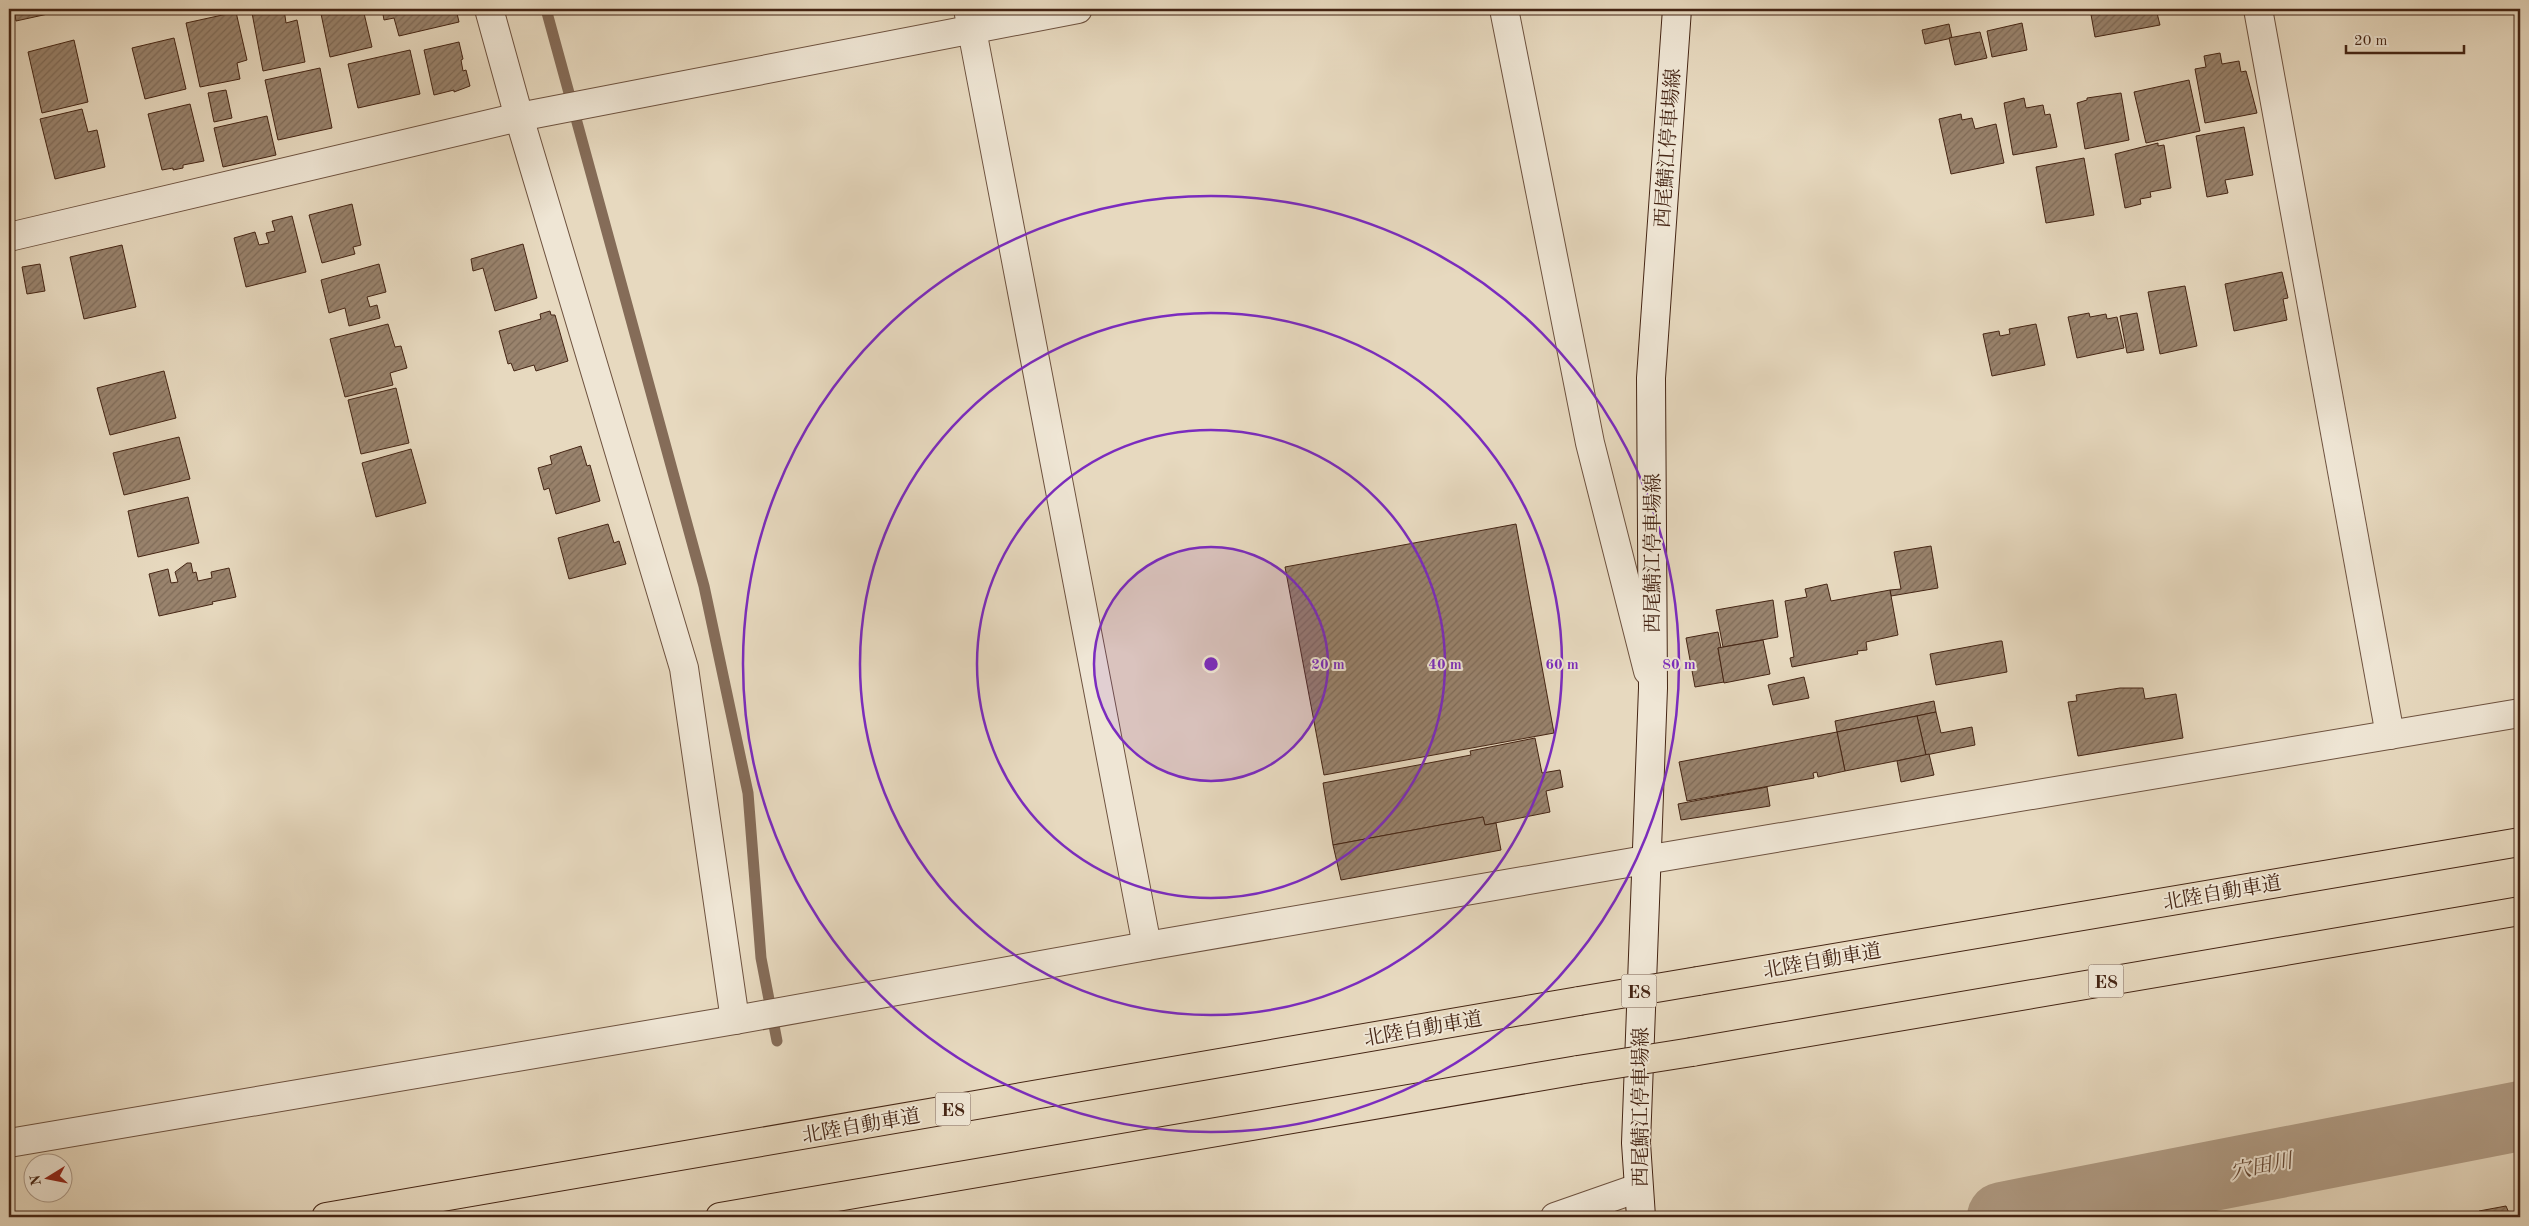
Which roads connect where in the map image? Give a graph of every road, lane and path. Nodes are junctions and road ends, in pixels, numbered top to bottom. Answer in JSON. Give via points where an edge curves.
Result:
{"nodes":[{"id":1,"x":489,"y":9,"type":"edge"},
{"id":2,"x":1078,"y":9,"type":"edge"},
{"id":3,"x":1504,"y":9,"type":"edge"},
{"id":4,"x":1676,"y":9,"type":"edge"},
{"id":5,"x":2258,"y":9,"type":"edge"},
{"id":6,"x":970,"y":19,"type":"edge"},
{"id":7,"x":520,"y":117,"type":"junction"},
{"id":8,"x":9,"y":237,"type":"edge"},
{"id":9,"x":1653,"y":688,"type":"junction"},
{"id":10,"x":2520,"y":713,"type":"edge"},
{"id":11,"x":2390,"y":735,"type":"junction"},
{"id":12,"x":2520,"y":842,"type":"edge"},
{"id":13,"x":1645,"y":860,"type":"junction"},
{"id":14,"x":2520,"y":911,"type":"edge"},
{"id":15,"x":1147,"y":946,"type":"junction"},
{"id":16,"x":735,"y":1020,"type":"junction"},
{"id":17,"x":9,"y":1143,"type":"edge"},
{"id":18,"x":1638,"y":1188,"type":"junction"},
{"id":19,"x":326,"y":1217,"type":"edge"},
{"id":20,"x":720,"y":1217,"type":"edge"},
{"id":21,"x":1555,"y":1217,"type":"edge"},
{"id":22,"x":1642,"y":1217,"type":"edge"}],
"edges":[{"from":1,"to":7,"type":"street"},
{"from":2,"to":6,"type":"street"},
{"from":3,"to":9,"type":"street","via":[[1590,443]]},
{"from":4,"to":9,"type":"street","name":"西尾鯖江停車場線","via":[[1651,378]]},
{"from":5,"to":11,"type":"street"},
{"from":6,"to":7,"type":"street"},
{"from":6,"to":15,"type":"street"},
{"from":7,"to":8,"type":"street"},
{"from":7,"to":16,"type":"street","via":[[684,668]]},
{"from":9,"to":13,"type":"street","name":"西尾鯖江停車場線"},
{"from":10,"to":11,"type":"street"},
{"from":11,"to":13,"type":"street"},
{"from":12,"to":19,"type":"highway","name":"北陸自動車道","number":"E8","bridge":true},
{"from":13,"to":15,"type":"street"},
{"from":13,"to":18,"type":"street","name":"西尾鯖江停車場線","via":[[1636,1143]]},
{"from":14,"to":20,"type":"highway","number":"E8","bridge":true},
{"from":15,"to":16,"type":"street"},
{"from":16,"to":17,"type":"street"},
{"from":18,"to":21,"type":"street"},
{"from":18,"to":22,"type":"street","name":"西尾鯖江停車場線"}]}
